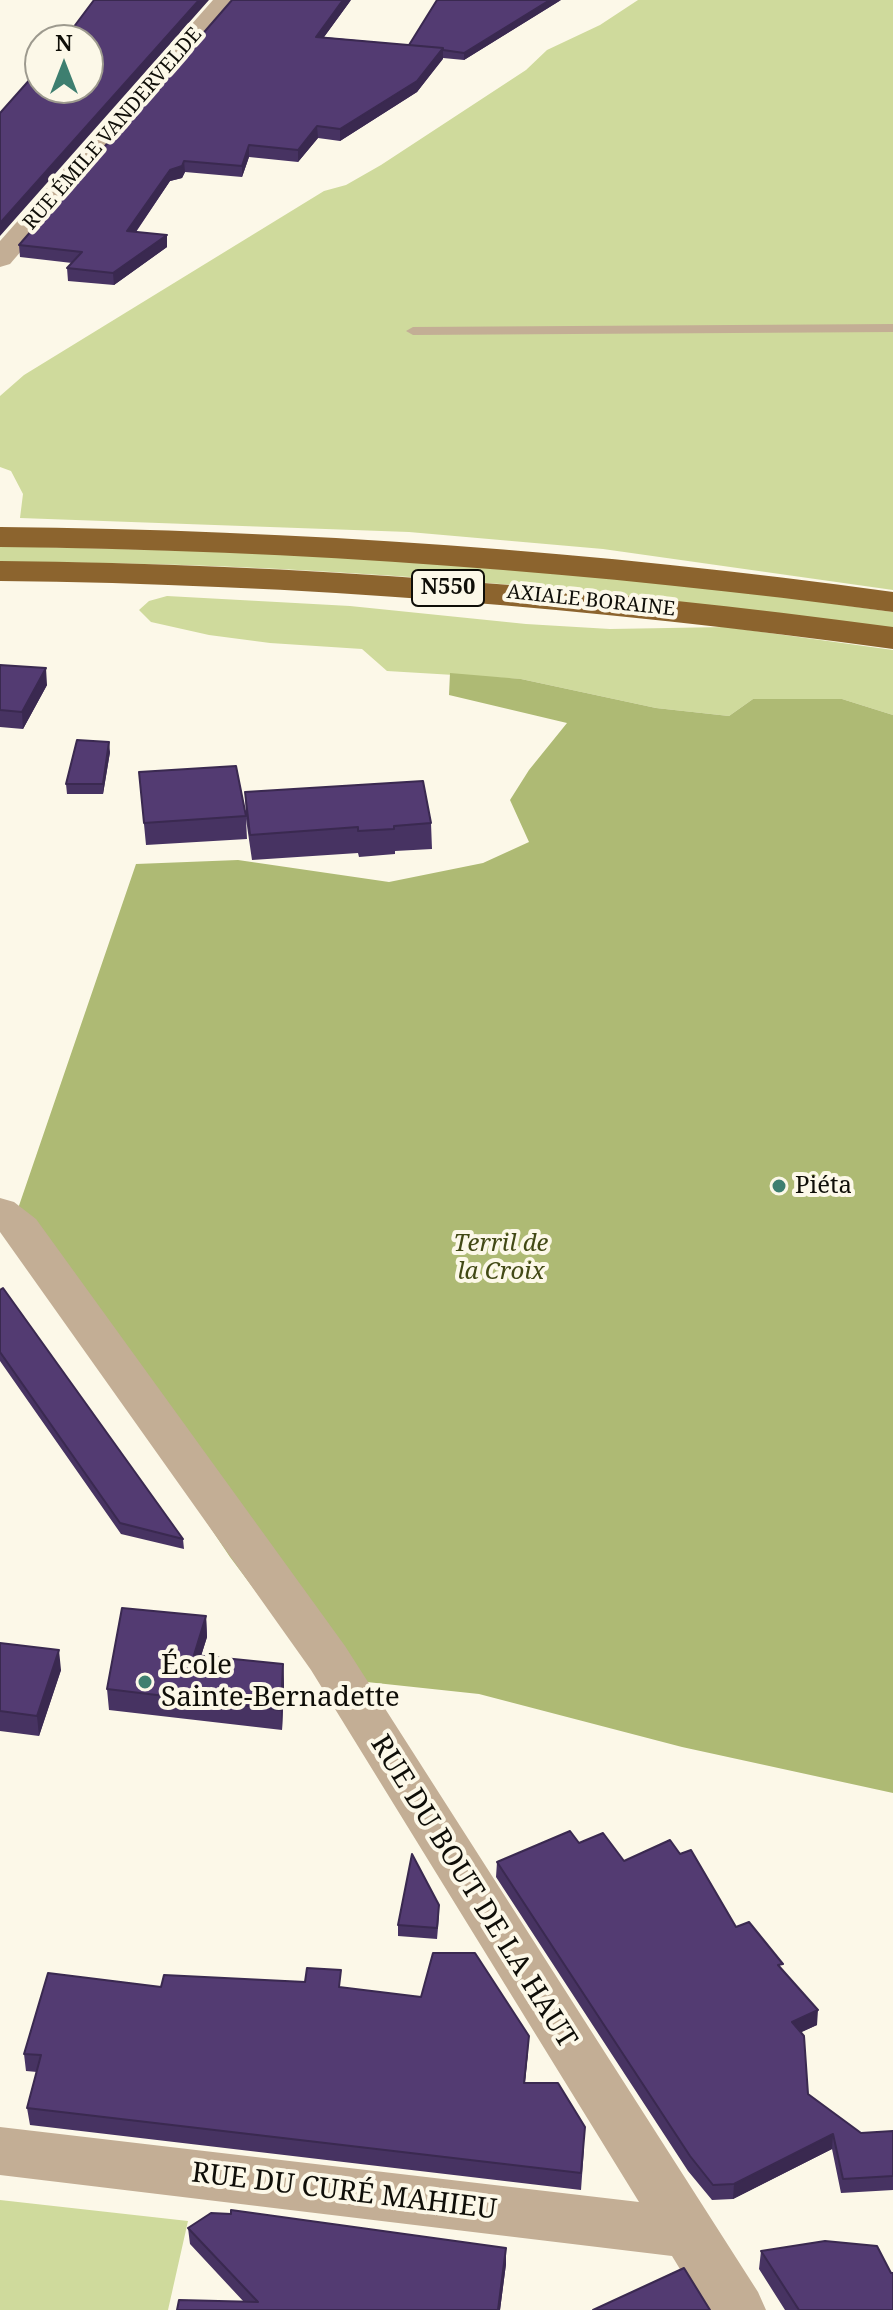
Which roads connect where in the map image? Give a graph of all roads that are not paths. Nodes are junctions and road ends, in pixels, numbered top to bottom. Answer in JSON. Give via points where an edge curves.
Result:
{"nodes":[{"id":1,"x":226,"y":0,"type":"edge"},
{"id":2,"x":0,"y":258,"type":"edge"},
{"id":3,"x":893,"y":328,"type":"edge"},
{"id":4,"x":413,"y":331,"type":"dead end"},
{"id":5,"x":0,"y":537,"type":"edge"},
{"id":6,"x":0,"y":571,"type":"edge"},
{"id":7,"x":893,"y":602,"type":"edge"},
{"id":8,"x":893,"y":638,"type":"edge"},
{"id":9,"x":0,"y":1211,"type":"edge"},
{"id":10,"x":0,"y":2151,"type":"edge"},
{"id":11,"x":689,"y":2233,"type":"junction"},
{"id":12,"x":737,"y":2310,"type":"edge"}],
"edges":[{"from":1,"to":2,"type":"street","name":"RUE ÉMILE VANDERVELDE"},
{"from":3,"to":4,"type":"lane"},
{"from":5,"to":7,"type":"highway","name":"AXIALE BORAINE","number":"N550","via":[[241,542],[497,557],[657,570]]},
{"from":6,"to":8,"type":"highway","name":"AXIALE BORAINE","number":"N550","via":[[211,574],[508,592]]},
{"from":9,"to":11,"type":"street","name":"RUE DU BOUT DE LA HAUT","via":[[21,1228],[328,1658]]},
{"from":10,"to":11,"type":"street","name":"RUE DU CURÉ MAHIEU"},
{"from":11,"to":12,"type":"street","name":"RUE DU BOUT DE LA HAUT"}]}
